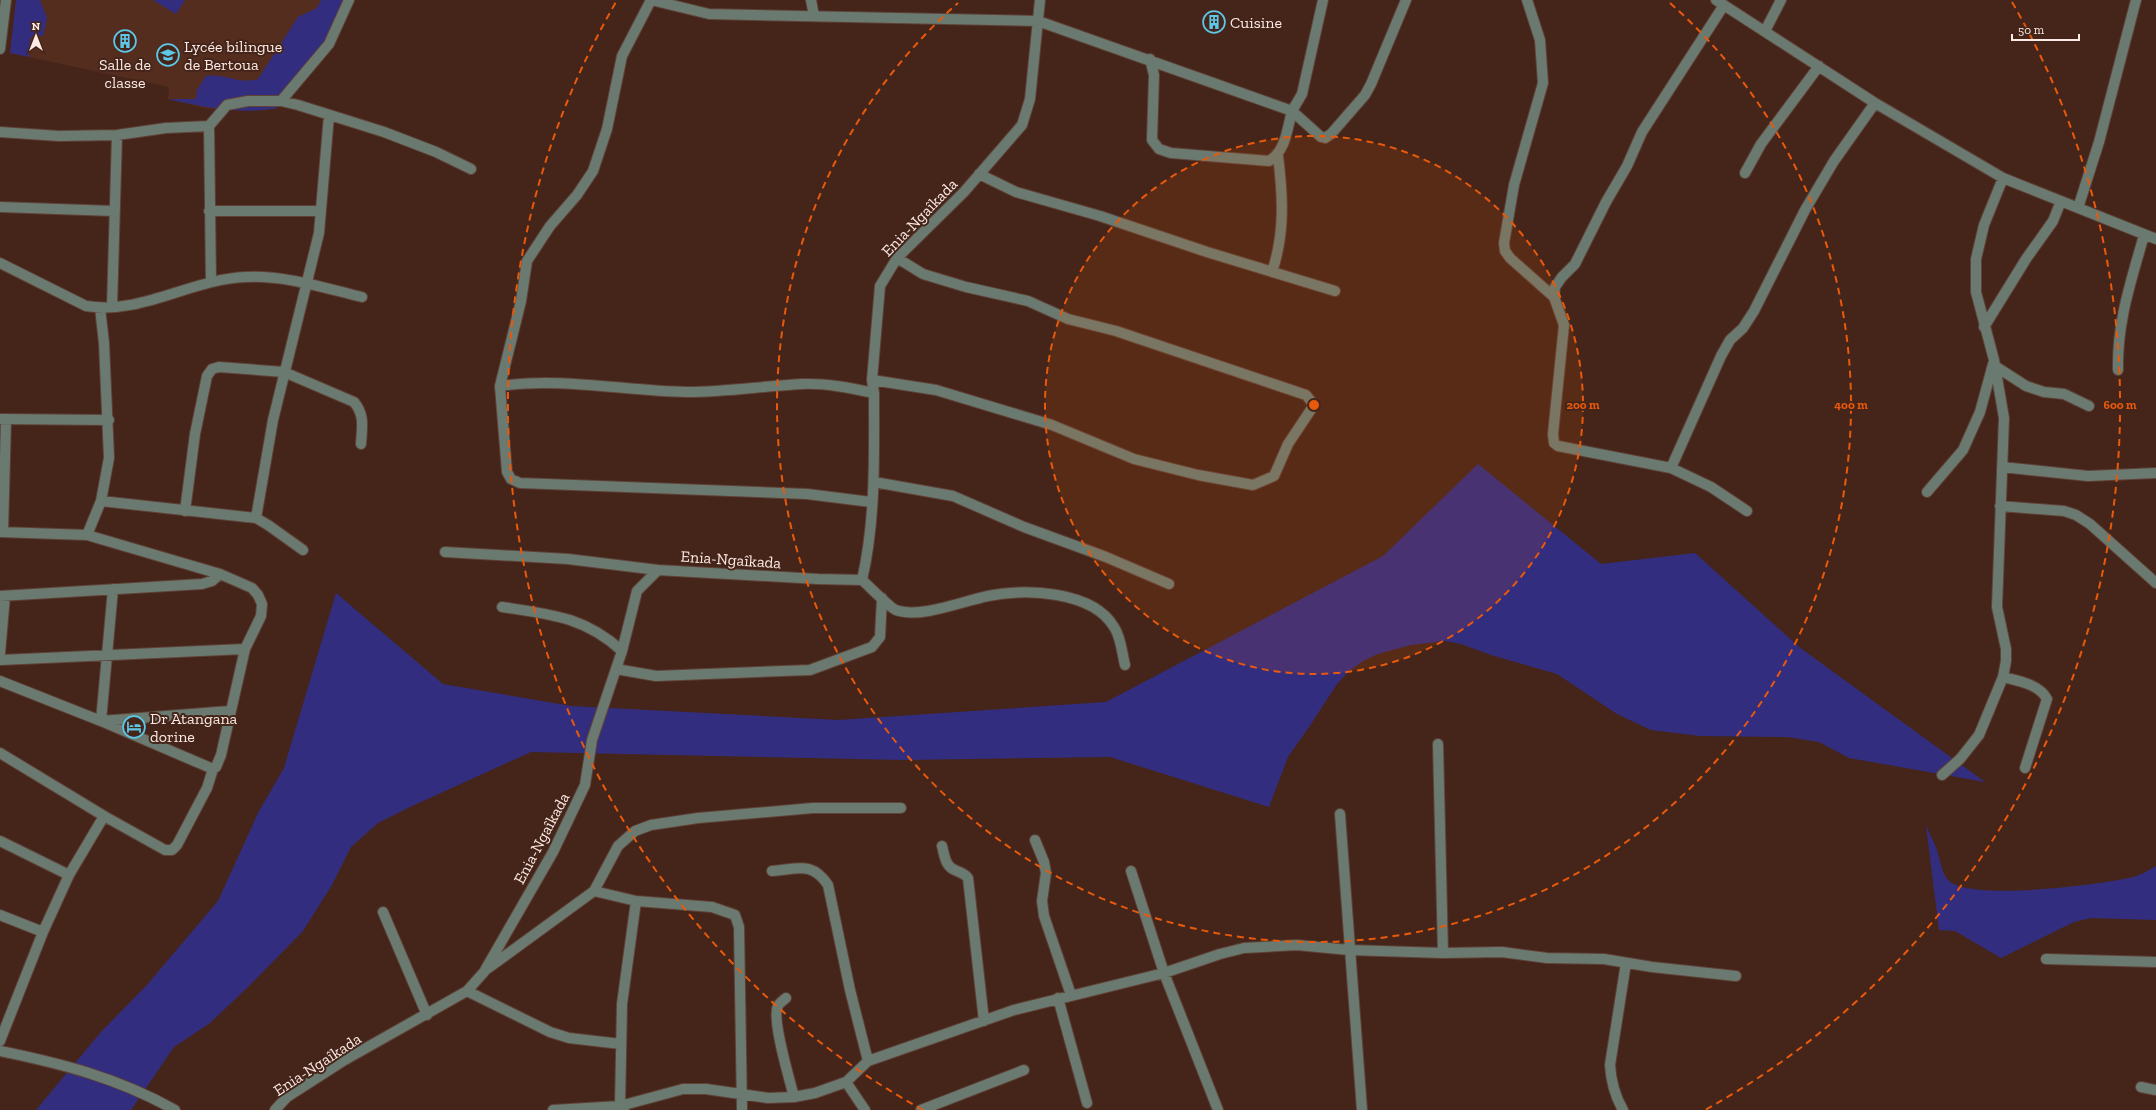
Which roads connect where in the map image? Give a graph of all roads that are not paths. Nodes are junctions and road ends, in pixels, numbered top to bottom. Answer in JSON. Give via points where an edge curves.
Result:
{"nodes":[{"id":1,"x":6,"y":0,"type":"edge"},
{"id":2,"x":349,"y":0,"type":"edge"},
{"id":3,"x":811,"y":0,"type":"edge"},
{"id":4,"x":1040,"y":0,"type":"edge"},
{"id":5,"x":1323,"y":0,"type":"edge"},
{"id":6,"x":1406,"y":0,"type":"edge"},
{"id":7,"x":1527,"y":0,"type":"edge"},
{"id":8,"x":1781,"y":0,"type":"edge"},
{"id":9,"x":2136,"y":0,"type":"edge"},
{"id":10,"x":1720,"y":2,"type":"edge"},
{"id":11,"x":814,"y":16,"type":"junction"},
{"id":12,"x":2,"y":18,"type":"edge"},
{"id":13,"x":1038,"y":21,"type":"junction"},
{"id":14,"x":1765,"y":31,"type":"junction"},
{"id":15,"x":0,"y":49,"type":"edge"},
{"id":16,"x":1150,"y":59,"type":"junction"},
{"id":17,"x":1819,"y":66,"type":"junction"},
{"id":18,"x":281,"y":102,"type":"junction"},
{"id":19,"x":1876,"y":103,"type":"junction"},
{"id":20,"x":1292,"y":111,"type":"junction"},
{"id":21,"x":329,"y":115,"type":"junction"},
{"id":22,"x":208,"y":126,"type":"junction"},
{"id":23,"x":0,"y":132,"type":"edge"},
{"id":24,"x":117,"y":135,"type":"junction"},
{"id":25,"x":1278,"y":156,"type":"junction"},
{"id":26,"x":471,"y":169,"type":"dead end"},
{"id":27,"x":1745,"y":173,"type":"dead end"},
{"id":28,"x":979,"y":174,"type":"junction"},
{"id":29,"x":2002,"y":178,"type":"junction"},
{"id":30,"x":2061,"y":201,"type":"junction"},
{"id":31,"x":0,"y":208,"type":"edge"},
{"id":32,"x":2078,"y":208,"type":"junction"},
{"id":33,"x":209,"y":210,"type":"junction"},
{"id":34,"x":114,"y":211,"type":"junction"},
{"id":35,"x":321,"y":211,"type":"junction"},
{"id":36,"x":2144,"y":235,"type":"junction"},
{"id":37,"x":2156,"y":239,"type":"edge"},
{"id":38,"x":897,"y":258,"type":"junction"},
{"id":39,"x":0,"y":263,"type":"edge"},
{"id":40,"x":1272,"y":272,"type":"junction"},
{"id":41,"x":211,"y":282,"type":"junction"},
{"id":42,"x":307,"y":283,"type":"junction"},
{"id":43,"x":1335,"y":291,"type":"dead end"},
{"id":44,"x":362,"y":297,"type":"dead end"},
{"id":45,"x":1554,"y":297,"type":"junction"},
{"id":46,"x":112,"y":307,"type":"junction"},
{"id":47,"x":100,"y":308,"type":"junction"},
{"id":48,"x":1984,"y":327,"type":"junction"},
{"id":49,"x":1994,"y":363,"type":"junction"},
{"id":50,"x":2118,"y":370,"type":"dead end"},
{"id":51,"x":284,"y":372,"type":"junction"},
{"id":52,"x":872,"y":380,"type":"junction"},
{"id":53,"x":500,"y":386,"type":"junction"},
{"id":54,"x":874,"y":393,"type":"junction"},
{"id":55,"x":2089,"y":406,"type":"dead end"},
{"id":56,"x":3,"y":420,"type":"edge"},
{"id":57,"x":109,"y":420,"type":"junction"},
{"id":58,"x":361,"y":444,"type":"dead end"},
{"id":59,"x":2002,"y":467,"type":"junction"},
{"id":60,"x":1671,"y":468,"type":"junction"},
{"id":61,"x":2156,"y":473,"type":"edge"},
{"id":62,"x":874,"y":482,"type":"junction"},
{"id":63,"x":1927,"y":492,"type":"dead end"},
{"id":64,"x":101,"y":501,"type":"junction"},
{"id":65,"x":871,"y":502,"type":"junction"},
{"id":66,"x":2000,"y":506,"type":"junction"},
{"id":67,"x":185,"y":511,"type":"junction"},
{"id":68,"x":1746,"y":511,"type":"dead end"},
{"id":69,"x":256,"y":518,"type":"junction"},
{"id":70,"x":1,"y":532,"type":"edge"},
{"id":71,"x":87,"y":535,"type":"junction"},
{"id":72,"x":304,"y":550,"type":"dead end"},
{"id":73,"x":445,"y":552,"type":"dead end"},
{"id":74,"x":658,"y":570,"type":"junction"},
{"id":75,"x":220,"y":574,"type":"junction"},
{"id":76,"x":862,"y":580,"type":"junction"},
{"id":77,"x":1169,"y":584,"type":"dead end"},
{"id":78,"x":2156,"y":584,"type":"edge"},
{"id":79,"x":113,"y":589,"type":"junction"},
{"id":80,"x":2,"y":596,"type":"edge"},
{"id":81,"x":882,"y":598,"type":"junction"},
{"id":82,"x":502,"y":607,"type":"dead end"},
{"id":83,"x":245,"y":649,"type":"junction"},
{"id":84,"x":622,"y":650,"type":"junction"},
{"id":85,"x":0,"y":652,"type":"edge"},
{"id":86,"x":107,"y":655,"type":"junction"},
{"id":87,"x":0,"y":660,"type":"edge"},
{"id":88,"x":1125,"y":665,"type":"dead end"},
{"id":89,"x":616,"y":669,"type":"junction"},
{"id":90,"x":2003,"y":676,"type":"junction"},
{"id":91,"x":0,"y":681,"type":"edge"},
{"id":92,"x":230,"y":711,"type":"junction"},
{"id":93,"x":101,"y":721,"type":"junction"},
{"id":94,"x":1438,"y":744,"type":"dead end"},
{"id":95,"x":0,"y":753,"type":"edge"},
{"id":96,"x":2025,"y":768,"type":"dead end"},
{"id":97,"x":213,"y":769,"type":"junction"},
{"id":98,"x":1942,"y":775,"type":"dead end"},
{"id":99,"x":901,"y":808,"type":"dead end"},
{"id":100,"x":1340,"y":814,"type":"dead end"},
{"id":101,"x":104,"y":816,"type":"junction"},
{"id":102,"x":1035,"y":840,"type":"dead end"},
{"id":103,"x":0,"y":841,"type":"edge"},
{"id":104,"x":942,"y":846,"type":"dead end"},
{"id":105,"x":772,"y":871,"type":"dead end"},
{"id":106,"x":1131,"y":871,"type":"dead end"},
{"id":107,"x":69,"y":875,"type":"junction"},
{"id":108,"x":594,"y":891,"type":"junction"},
{"id":109,"x":636,"y":901,"type":"junction"},
{"id":110,"x":383,"y":912,"type":"dead end"},
{"id":111,"x":0,"y":915,"type":"edge"},
{"id":112,"x":44,"y":932,"type":"junction"},
{"id":113,"x":1349,"y":950,"type":"junction"},
{"id":114,"x":1443,"y":953,"type":"junction"},
{"id":115,"x":2046,"y":958,"type":"dead end"},
{"id":116,"x":2156,"y":962,"type":"edge"},
{"id":117,"x":1626,"y":963,"type":"junction"},
{"id":118,"x":484,"y":972,"type":"junction"},
{"id":119,"x":1164,"y":973,"type":"junction"},
{"id":120,"x":1736,"y":976,"type":"dead end"},
{"id":121,"x":467,"y":991,"type":"junction"},
{"id":122,"x":1071,"y":995,"type":"junction"},
{"id":123,"x":786,"y":998,"type":"dead end"},
{"id":124,"x":1058,"y":998,"type":"junction"},
{"id":125,"x":427,"y":1015,"type":"junction"},
{"id":126,"x":984,"y":1021,"type":"junction"},
{"id":127,"x":0,"y":1042,"type":"edge"},
{"id":128,"x":621,"y":1044,"type":"junction"},
{"id":129,"x":0,"y":1051,"type":"edge"},
{"id":130,"x":868,"y":1061,"type":"junction"},
{"id":131,"x":1024,"y":1070,"type":"dead end"},
{"id":132,"x":846,"y":1082,"type":"junction"},
{"id":133,"x":2141,"y":1087,"type":"dead end"},
{"id":134,"x":2156,"y":1090,"type":"edge"},
{"id":135,"x":740,"y":1094,"type":"junction"},
{"id":136,"x":794,"y":1097,"type":"junction"},
{"id":137,"x":1087,"y":1103,"type":"dead end"},
{"id":138,"x":622,"y":1108,"type":"edge"},
{"id":139,"x":583,"y":1109,"type":"edge"},
{"id":140,"x":176,"y":1110,"type":"edge"},
{"id":141,"x":275,"y":1110,"type":"edge"},
{"id":142,"x":553,"y":1110,"type":"edge"},
{"id":143,"x":742,"y":1110,"type":"edge"},
{"id":144,"x":865,"y":1110,"type":"edge"},
{"id":145,"x":921,"y":1110,"type":"edge"},
{"id":146,"x":1218,"y":1110,"type":"edge"},
{"id":147,"x":1362,"y":1110,"type":"edge"},
{"id":148,"x":1623,"y":1110,"type":"edge"}],
"edges":[{"from":1,"to":12,"type":"street"},
{"from":2,"to":18,"type":"street","via":[[329,44]]},
{"from":3,"to":11,"type":"street"},
{"from":4,"to":13,"type":"street","name":"Enia-Ngaîkada"},
{"from":5,"to":20,"type":"street","via":[[1302,94]]},
{"from":6,"to":20,"type":"street","via":[[1365,95],[1331,134],[1325,138],[1321,137]]},
{"from":7,"to":45,"type":"street","via":[[1540,40],[1543,83],[1514,185],[1504,243],[1505,251],[1510,258]]},
{"from":8,"to":14,"type":"street"},
{"from":9,"to":32,"type":"street","via":[[2099,142]]},
{"from":10,"to":14,"type":"street"},
{"from":10,"to":45,"type":"street","via":[[1642,132],[1575,264],[1555,287]]},
{"from":11,"to":13,"type":"street"},
{"from":11,"to":53,"type":"street","via":[[708,14],[651,0],[622,56],[607,129],[592,171],[527,261]]},
{"from":12,"to":15,"type":"street"},
{"from":13,"to":16,"type":"street"},
{"from":13,"to":28,"type":"street","name":"Enia-Ngaîkada","via":[[1030,99],[1022,125]]},
{"from":14,"to":17,"type":"street"},
{"from":16,"to":20,"type":"street"},
{"from":16,"to":25,"type":"street","via":[[1154,75],[1152,140],[1160,149],[1171,153],[1262,162]]},
{"from":17,"to":19,"type":"street"},
{"from":17,"to":27,"type":"street","via":[[1761,144]]},
{"from":18,"to":21,"type":"street"},
{"from":18,"to":22,"type":"street","via":[[248,101],[227,105]]},
{"from":19,"to":29,"type":"street"},
{"from":19,"to":60,"type":"street","via":[[1834,161],[1805,210],[1754,311],[1724,351]]},
{"from":20,"to":25,"type":"street","via":[[1282,150]]},
{"from":21,"to":26,"type":"street","via":[[436,152]]},
{"from":21,"to":35,"type":"street"},
{"from":22,"to":24,"type":"street","via":[[185,126]]},
{"from":22,"to":33,"type":"street"},
{"from":23,"to":24,"type":"street","via":[[59,136]]},
{"from":24,"to":34,"type":"street"},
{"from":25,"to":40,"type":"street","via":[[1283,219],[1278,254]]},
{"from":28,"to":38,"type":"street","name":"Enia-Ngaîkada"},
{"from":28,"to":40,"type":"street","via":[[1016,192],[1100,216]]},
{"from":29,"to":30,"type":"street"},
{"from":29,"to":48,"type":"street","via":[[1984,225],[1976,259],[1976,292]]},
{"from":30,"to":32,"type":"street"},
{"from":30,"to":48,"type":"street","via":[[2053,221]]},
{"from":31,"to":34,"type":"street"},
{"from":32,"to":36,"type":"street"},
{"from":33,"to":35,"type":"street"},
{"from":33,"to":41,"type":"street"},
{"from":34,"to":46,"type":"street"},
{"from":35,"to":42,"type":"street","via":[[319,233]]},
{"from":36,"to":37,"type":"street"},
{"from":36,"to":50,"type":"street","via":[[2120,322],[2117,344]]},
{"from":38,"to":52,"type":"street","name":"Enia-Ngaîkada","via":[[880,286]]},
{"from":38,"to":52,"type":"street","via":[[923,274],[966,288],[1028,301],[1068,318],[1116,331],[1306,395],[1314,405],[1288,444],[1274,476],[1253,485],[1134,459],[1052,426],[936,390]]},
{"from":39,"to":47,"type":"street","via":[[86,306]]},
{"from":40,"to":43,"type":"street"},
{"from":41,"to":42,"type":"street","via":[[245,277],[279,278]]},
{"from":41,"to":46,"type":"street","via":[[157,300]]},
{"from":42,"to":44,"type":"street"},
{"from":42,"to":51,"type":"street"},
{"from":45,"to":60,"type":"street","via":[[1564,325],[1554,443],[1558,446]]},
{"from":46,"to":47,"type":"street"},
{"from":47,"to":57,"type":"street"},
{"from":48,"to":49,"type":"street"},
{"from":49,"to":55,"type":"street","via":[[2026,386],[2044,392],[2064,394]]},
{"from":49,"to":59,"type":"street","via":[[2004,418]]},
{"from":49,"to":63,"type":"street","via":[[1980,412],[1966,444]]},
{"from":51,"to":58,"type":"street","via":[[354,402],[360,409],[363,421]]},
{"from":51,"to":67,"type":"street","via":[[219,367],[212,369],[207,376],[195,434]]},
{"from":51,"to":69,"type":"street"},
{"from":52,"to":54,"type":"street","name":"Enia-Ngaîkada"},
{"from":53,"to":54,"type":"street","via":[[535,382],[688,392],[732,391],[803,384],[844,386]]},
{"from":53,"to":65,"type":"street","via":[[507,472],[511,478],[520,482],[807,494]]},
{"from":54,"to":62,"type":"street","name":"Enia-Ngaîkada"},
{"from":56,"to":57,"type":"street"},
{"from":56,"to":70,"type":"street"},
{"from":57,"to":64,"type":"street","via":[[109,458]]},
{"from":59,"to":61,"type":"street","via":[[2088,476]]},
{"from":59,"to":66,"type":"street"},
{"from":60,"to":68,"type":"street","via":[[1711,487]]},
{"from":62,"to":65,"type":"street","name":"Enia-Ngaîkada"},
{"from":62,"to":77,"type":"street","via":[[953,496]]},
{"from":64,"to":67,"type":"street"},
{"from":64,"to":71,"type":"street"},
{"from":65,"to":76,"type":"street","name":"Enia-Ngaîkada","via":[[869,548]]},
{"from":66,"to":78,"type":"street","via":[[2076,515],[2090,524]]},
{"from":66,"to":90,"type":"street","via":[[1997,607],[2006,649]]},
{"from":67,"to":69,"type":"street"},
{"from":69,"to":72,"type":"street"},
{"from":70,"to":71,"type":"street"},
{"from":71,"to":75,"type":"street"},
{"from":73,"to":74,"type":"street","via":[[568,559]]},
{"from":74,"to":76,"type":"street","name":"Enia-Ngaîkada"},
{"from":74,"to":84,"type":"street","name":"Enia-Ngaîkada","via":[[636,590]]},
{"from":75,"to":79,"type":"street","via":[[212,581],[202,584]]},
{"from":75,"to":83,"type":"street","via":[[252,588],[262,604],[261,616]]},
{"from":76,"to":81,"type":"street"},
{"from":79,"to":80,"type":"street"},
{"from":79,"to":86,"type":"street"},
{"from":80,"to":85,"type":"street"},
{"from":81,"to":88,"type":"street","via":[[894,610],[910,612],[951,607],[989,596],[1019,593],[1060,595],[1103,612],[1115,628]]},
{"from":81,"to":89,"type":"street","via":[[880,637],[872,647],[810,670],[656,676]]},
{"from":82,"to":84,"type":"street","via":[[551,615],[579,623],[605,635]]},
{"from":83,"to":86,"type":"street"},
{"from":83,"to":92,"type":"street"},
{"from":84,"to":89,"type":"street","name":"Enia-Ngaîkada"},
{"from":86,"to":87,"type":"street"},
{"from":86,"to":93,"type":"street"},
{"from":89,"to":118,"type":"street","name":"Enia-Ngaîkada","via":[[592,740],[585,785],[553,852]]},
{"from":90,"to":96,"type":"street","via":[[2036,687],[2047,699]]},
{"from":90,"to":98,"type":"street","via":[[1979,735],[1960,759]]},
{"from":91,"to":93,"type":"street"},
{"from":92,"to":93,"type":"street"},
{"from":92,"to":97,"type":"street","via":[[221,755]]},
{"from":93,"to":97,"type":"street"},
{"from":94,"to":114,"type":"street"},
{"from":95,"to":101,"type":"street"},
{"from":97,"to":101,"type":"street","via":[[207,788],[172,850],[165,850]]},
{"from":99,"to":108,"type":"street","via":[[813,808],[698,818],[651,825],[635,831],[618,846]]},
{"from":100,"to":113,"type":"street"},
{"from":101,"to":107,"type":"street"},
{"from":102,"to":122,"type":"street","via":[[1046,873],[1042,901],[1044,916]]},
{"from":103,"to":107,"type":"street"},
{"from":104,"to":126,"type":"street","via":[[946,863],[951,869],[965,874],[968,878]]},
{"from":105,"to":130,"type":"street","via":[[810,868],[820,873],[828,885]]},
{"from":106,"to":119,"type":"street"},
{"from":107,"to":112,"type":"street"},
{"from":108,"to":109,"type":"street"},
{"from":108,"to":118,"type":"street"},
{"from":109,"to":128,"type":"street","via":[[622,1004]]},
{"from":109,"to":135,"type":"street","via":[[712,907],[735,915],[739,927]]},
{"from":110,"to":125,"type":"street"},
{"from":111,"to":112,"type":"street"},
{"from":112,"to":127,"type":"street"},
{"from":113,"to":114,"type":"street"},
{"from":113,"to":119,"type":"street","via":[[1297,945],[1244,948]]},
{"from":113,"to":147,"type":"street"},
{"from":114,"to":117,"type":"street","via":[[1502,952],[1547,958],[1604,958]]},
{"from":115,"to":116,"type":"street"},
{"from":117,"to":120,"type":"street"},
{"from":117,"to":148,"type":"street","via":[[1610,1065],[1610,1078]]},
{"from":118,"to":121,"type":"street","name":"Enia-Ngaîkada"},
{"from":119,"to":122,"type":"street"},
{"from":119,"to":146,"type":"street"},
{"from":121,"to":125,"type":"street","name":"Enia-Ngaîkada"},
{"from":121,"to":128,"type":"street","via":[[550,1032],[569,1038]]},
{"from":122,"to":124,"type":"street"},
{"from":123,"to":136,"type":"street","via":[[778,1006],[776,1013]]},
{"from":124,"to":126,"type":"street"},
{"from":124,"to":137,"type":"street"},
{"from":125,"to":141,"type":"street","name":"Enia-Ngaîkada","via":[[343,1061],[287,1097]]},
{"from":126,"to":130,"type":"street"},
{"from":128,"to":138,"type":"street"},
{"from":129,"to":140,"type":"street","via":[[95,1074]]},
{"from":130,"to":132,"type":"street"},
{"from":131,"to":145,"type":"street"},
{"from":132,"to":136,"type":"street"},
{"from":132,"to":144,"type":"street"},
{"from":133,"to":134,"type":"street"},
{"from":135,"to":136,"type":"street","via":[[768,1098]]},
{"from":135,"to":138,"type":"street","via":[[706,1089],[683,1089]]},
{"from":135,"to":143,"type":"street"},
{"from":138,"to":139,"type":"street"},
{"from":139,"to":142,"type":"street"}]}
